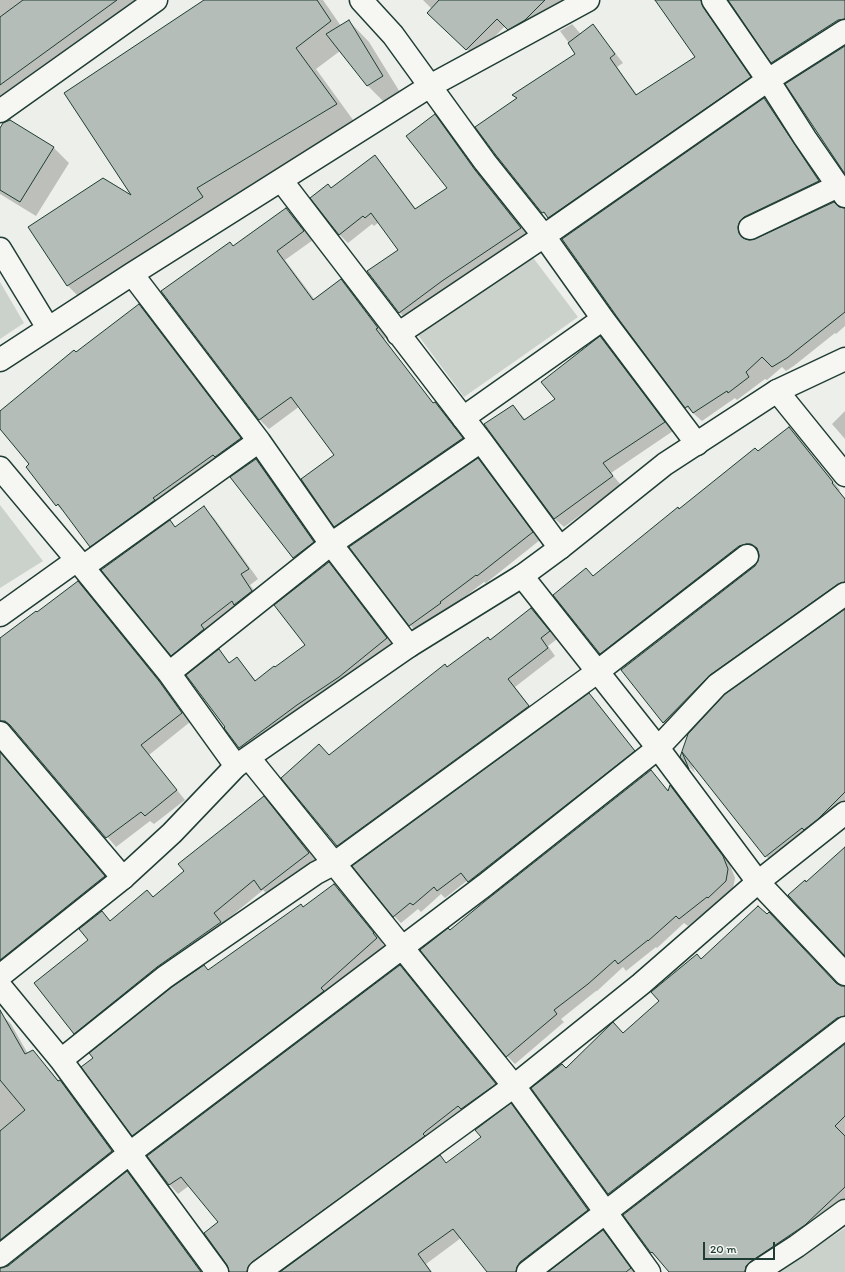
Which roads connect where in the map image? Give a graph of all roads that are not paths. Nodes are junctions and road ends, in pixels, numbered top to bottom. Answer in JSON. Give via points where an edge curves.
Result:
{"nodes":[{"id":1,"x":156,"y":0,"type":"edge"},
{"id":2,"x":361,"y":0,"type":"edge"},
{"id":3,"x":588,"y":0,"type":"edge"},
{"id":4,"x":713,"y":0,"type":"edge"},
{"id":5,"x":845,"y":31,"type":"edge"},
{"id":6,"x":768,"y":80,"type":"junction"},
{"id":7,"x":430,"y":86,"type":"junction"},
{"id":8,"x":0,"y":111,"type":"edge"},
{"id":9,"x":281,"y":180,"type":"junction"},
{"id":10,"x":842,"y":191,"type":"edge"},
{"id":11,"x":750,"y":228,"type":"dead end"},
{"id":12,"x":544,"y":236,"type":"junction"},
{"id":13,"x":0,"y":249,"type":"edge"},
{"id":14,"x":132,"y":274,"type":"junction"},
{"id":15,"x":603,"y":319,"type":"junction"},
{"id":16,"x":48,"y":328,"type":"junction"},
{"id":17,"x":398,"y":334,"type":"junction"},
{"id":18,"x":845,"y":359,"type":"edge"},
{"id":19,"x":0,"y":360,"type":"edge"},
{"id":20,"x":777,"y":391,"type":"junction"},
{"id":21,"x":463,"y":418,"type":"junction"},
{"id":22,"x":259,"y":441,"type":"junction"},
{"id":23,"x":481,"y":441,"type":"junction"},
{"id":24,"x":697,"y":444,"type":"junction"},
{"id":25,"x":0,"y":468,"type":"edge"},
{"id":26,"x":845,"y":475,"type":"edge"},
{"id":27,"x":331,"y":544,"type":"junction"},
{"id":28,"x":560,"y":548,"type":"junction"},
{"id":29,"x":747,"y":556,"type":"dead end"},
{"id":30,"x":80,"y":564,"type":"junction"},
{"id":31,"x":522,"y":576,"type":"junction"},
{"id":32,"x":845,"y":594,"type":"edge"},
{"id":33,"x":0,"y":615,"type":"edge"},
{"id":34,"x":409,"y":646,"type":"junction"},
{"id":35,"x":597,"y":672,"type":"junction"},
{"id":36,"x":169,"y":673,"type":"junction"},
{"id":37,"x":0,"y":733,"type":"edge"},
{"id":38,"x":658,"y":748,"type":"junction"},
{"id":39,"x":242,"y":762,"type":"junction"},
{"id":40,"x":845,"y":813,"type":"edge"},
{"id":41,"x":335,"y":863,"type":"junction"},
{"id":42,"x":122,"y":878,"type":"junction"},
{"id":43,"x":758,"y":882,"type":"junction"},
{"id":44,"x":401,"y":948,"type":"junction"},
{"id":45,"x":845,"y":974,"type":"edge"},
{"id":46,"x":0,"y":976,"type":"edge"},
{"id":47,"x":0,"y":986,"type":"edge"},
{"id":48,"x":845,"y":1028,"type":"edge"},
{"id":49,"x":61,"y":1060,"type":"junction"},
{"id":50,"x":514,"y":1086,"type":"junction"},
{"id":51,"x":130,"y":1153,"type":"junction"},
{"id":52,"x":845,"y":1211,"type":"edge"},
{"id":53,"x":605,"y":1213,"type":"junction"},
{"id":54,"x":0,"y":1256,"type":"edge"},
{"id":55,"x":217,"y":1272,"type":"edge"},
{"id":56,"x":259,"y":1272,"type":"edge"},
{"id":57,"x":528,"y":1272,"type":"edge"},
{"id":58,"x":649,"y":1272,"type":"edge"},
{"id":59,"x":757,"y":1272,"type":"edge"}],
"edges":[{"from":1,"to":8,"type":"street"},
{"from":2,"to":7,"type":"street","via":[[393,36]]},
{"from":3,"to":7,"type":"street"},
{"from":4,"to":6,"type":"street"},
{"from":5,"to":6,"type":"street"},
{"from":6,"to":10,"type":"street"},
{"from":6,"to":12,"type":"street"},
{"from":7,"to":9,"type":"street"},
{"from":7,"to":12,"type":"street","via":[[485,162]]},
{"from":9,"to":14,"type":"street"},
{"from":9,"to":17,"type":"street"},
{"from":10,"to":11,"type":"street"},
{"from":12,"to":15,"type":"street"},
{"from":12,"to":17,"type":"street"},
{"from":13,"to":16,"type":"street"},
{"from":14,"to":16,"type":"street"},
{"from":14,"to":22,"type":"street"},
{"from":15,"to":21,"type":"street"},
{"from":15,"to":24,"type":"street"},
{"from":16,"to":19,"type":"street"},
{"from":17,"to":21,"type":"street"},
{"from":18,"to":20,"type":"street"},
{"from":20,"to":24,"type":"street"},
{"from":20,"to":26,"type":"street"},
{"from":21,"to":23,"type":"street"},
{"from":22,"to":27,"type":"street"},
{"from":22,"to":30,"type":"street"},
{"from":23,"to":27,"type":"street"},
{"from":23,"to":28,"type":"street"},
{"from":24,"to":28,"type":"street","via":[[665,464]]},
{"from":25,"to":30,"type":"street"},
{"from":27,"to":34,"type":"street"},
{"from":27,"to":36,"type":"street"},
{"from":28,"to":31,"type":"street"},
{"from":29,"to":35,"type":"street"},
{"from":30,"to":33,"type":"street"},
{"from":30,"to":36,"type":"street"},
{"from":31,"to":34,"type":"street"},
{"from":31,"to":35,"type":"street"},
{"from":32,"to":38,"type":"street","via":[[717,685]]},
{"from":34,"to":39,"type":"street"},
{"from":35,"to":38,"type":"street"},
{"from":35,"to":41,"type":"street"},
{"from":36,"to":39,"type":"street"},
{"from":37,"to":42,"type":"street"},
{"from":38,"to":43,"type":"street"},
{"from":38,"to":44,"type":"street"},
{"from":39,"to":41,"type":"street"},
{"from":39,"to":42,"type":"street","via":[[172,834]]},
{"from":40,"to":43,"type":"street"},
{"from":41,"to":44,"type":"street"},
{"from":41,"to":49,"type":"street","via":[[316,872],[165,977]]},
{"from":42,"to":46,"type":"street"},
{"from":43,"to":45,"type":"street"},
{"from":43,"to":50,"type":"street","via":[[641,984]]},
{"from":44,"to":50,"type":"street"},
{"from":44,"to":51,"type":"street"},
{"from":47,"to":49,"type":"street"},
{"from":48,"to":53,"type":"street"},
{"from":49,"to":51,"type":"street"},
{"from":50,"to":53,"type":"street"},
{"from":50,"to":56,"type":"street"},
{"from":51,"to":54,"type":"street"},
{"from":51,"to":55,"type":"street"},
{"from":52,"to":59,"type":"street"},
{"from":53,"to":57,"type":"street"},
{"from":53,"to":58,"type":"street"}]}
